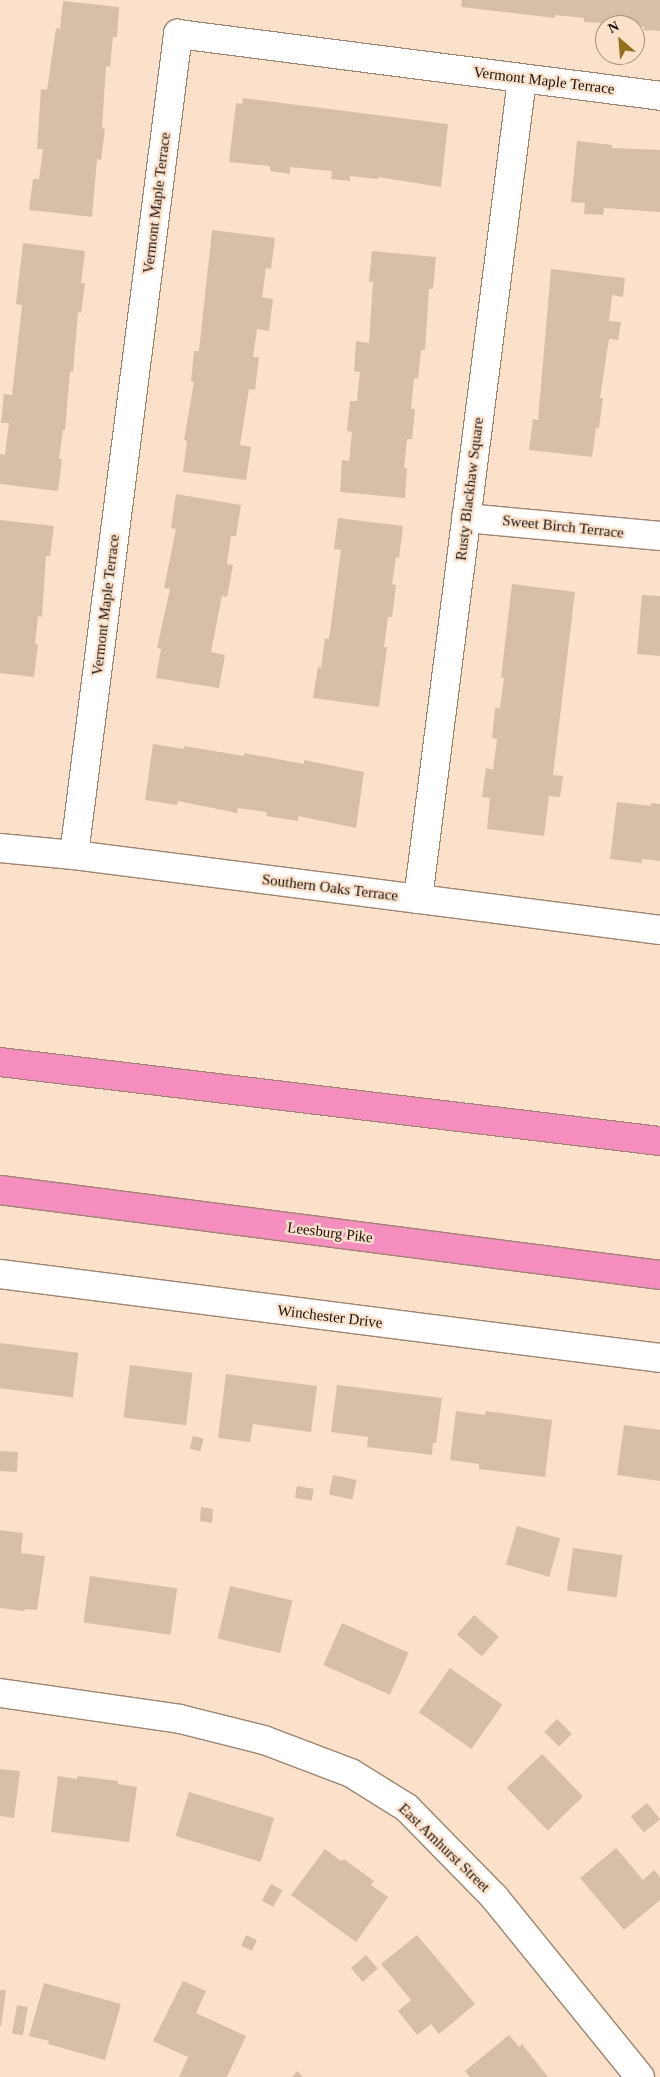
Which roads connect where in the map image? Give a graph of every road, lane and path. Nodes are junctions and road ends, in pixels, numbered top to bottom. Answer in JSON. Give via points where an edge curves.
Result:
{"nodes":[{"id":1,"x":522,"y":78,"type":"junction"},
{"id":2,"x":660,"y":96,"type":"edge"},
{"id":3,"x":466,"y":518,"type":"junction"},
{"id":4,"x":660,"y":536,"type":"edge"},
{"id":5,"x":0,"y":848,"type":"edge"},
{"id":6,"x":74,"y":855,"type":"junction"},
{"id":7,"x":418,"y":899,"type":"junction"},
{"id":8,"x":660,"y":930,"type":"edge"},
{"id":9,"x":0,"y":1062,"type":"edge"},
{"id":10,"x":660,"y":1141,"type":"edge"},
{"id":11,"x":0,"y":1190,"type":"edge"},
{"id":12,"x":0,"y":1274,"type":"edge"},
{"id":13,"x":660,"y":1275,"type":"edge"},
{"id":14,"x":660,"y":1358,"type":"edge"},
{"id":15,"x":0,"y":1693,"type":"edge"},
{"id":16,"x":640,"y":2077,"type":"edge"}],
"edges":[{"from":1,"to":2,"type":"street","name":"Vermont Maple Terrace"},
{"from":1,"to":3,"type":"street","name":"Rusty Blackhaw Square"},
{"from":1,"to":6,"type":"street","name":"Vermont Maple Terrace","via":[[178,34]]},
{"from":3,"to":4,"type":"street","name":"Sweet Birch Terrace"},
{"from":3,"to":7,"type":"street","name":"Rusty Blackhaw Square"},
{"from":5,"to":6,"type":"street","name":"Southern Oaks Terrace"},
{"from":6,"to":7,"type":"street","name":"Southern Oaks Terrace"},
{"from":7,"to":8,"type":"street","name":"Southern Oaks Terrace"},
{"from":9,"to":10,"type":"highway"},
{"from":11,"to":13,"type":"highway","name":"Leesburg Pike"},
{"from":12,"to":14,"type":"street","name":"Winchester Drive"},
{"from":15,"to":16,"type":"street","name":"East Amhurst Street","via":[[180,1719],[264,1740],[351,1773],[408,1808],[495,1898]]}]}
